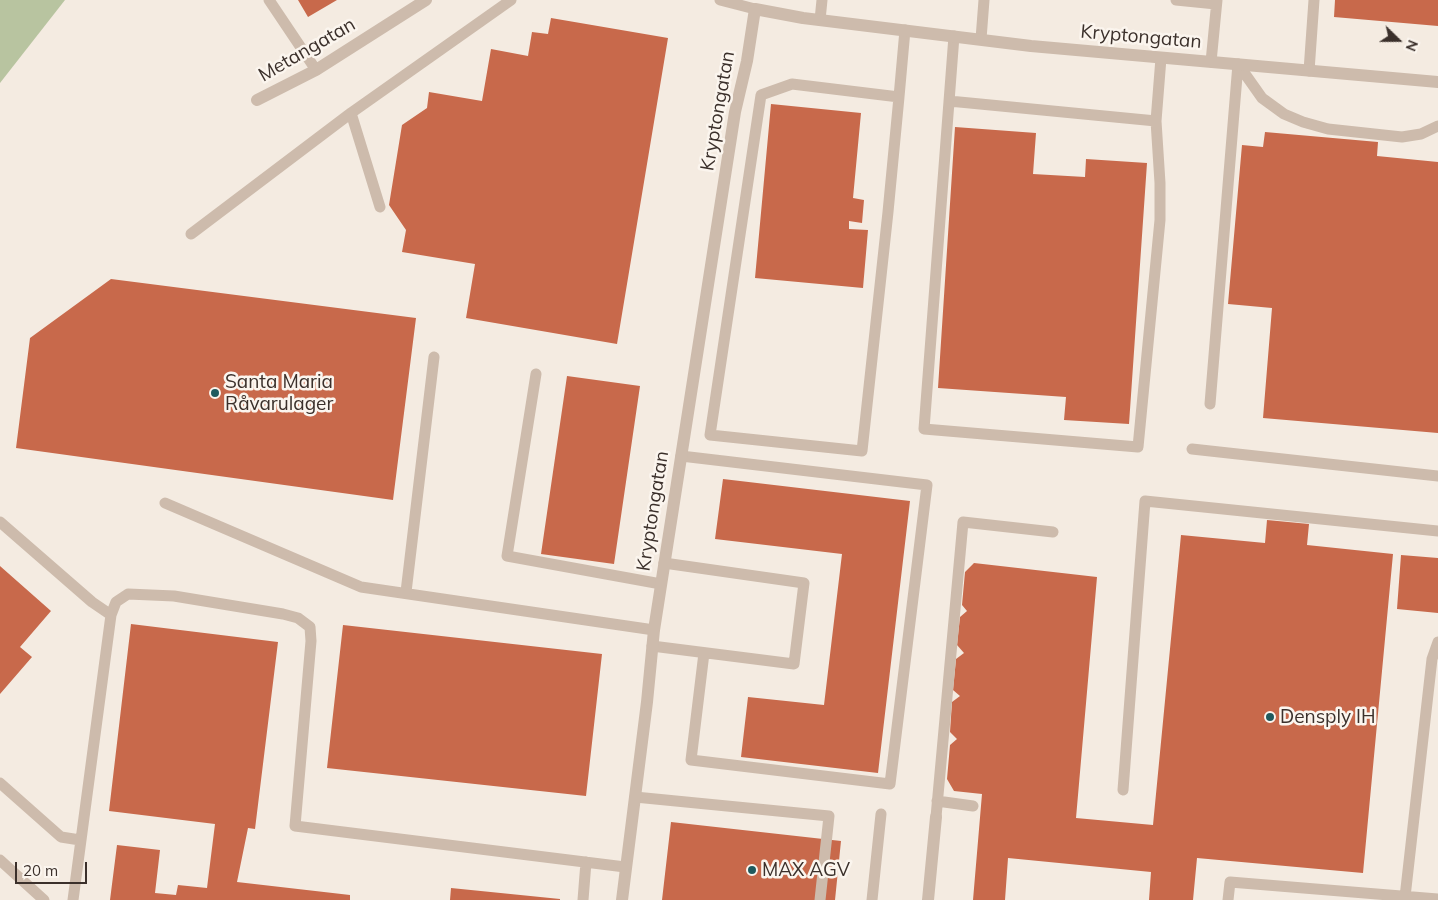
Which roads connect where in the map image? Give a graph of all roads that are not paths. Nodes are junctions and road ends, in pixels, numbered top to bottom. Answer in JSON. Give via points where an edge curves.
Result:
{"nodes":[{"id":1,"x":269,"y":0,"type":"edge"},
{"id":2,"x":426,"y":0,"type":"edge"},
{"id":3,"x":511,"y":0,"type":"edge"},
{"id":4,"x":720,"y":0,"type":"edge"},
{"id":5,"x":822,"y":0,"type":"edge"},
{"id":6,"x":984,"y":0,"type":"edge"},
{"id":7,"x":1176,"y":0,"type":"edge"},
{"id":8,"x":1314,"y":0,"type":"edge"},
{"id":9,"x":1216,"y":2,"type":"edge"},
{"id":10,"x":755,"y":5,"type":"edge"},
{"id":11,"x":820,"y":20,"type":"junction"},
{"id":12,"x":905,"y":30,"type":"junction"},
{"id":13,"x":954,"y":36,"type":"junction"},
{"id":14,"x":981,"y":39,"type":"junction"},
{"id":15,"x":1161,"y":58,"type":"junction"},
{"id":16,"x":1211,"y":62,"type":"junction"},
{"id":17,"x":1238,"y":64,"type":"junction"},
{"id":18,"x":316,"y":70,"type":"junction"},
{"id":19,"x":1309,"y":71,"type":"junction"},
{"id":20,"x":1438,"y":82,"type":"edge"},
{"id":21,"x":899,"y":97,"type":"junction"},
{"id":22,"x":257,"y":100,"type":"dead end"},
{"id":23,"x":949,"y":101,"type":"junction"},
{"id":24,"x":351,"y":113,"type":"junction"},
{"id":25,"x":1156,"y":120,"type":"junction"},
{"id":26,"x":1438,"y":126,"type":"edge"},
{"id":27,"x":380,"y":206,"type":"dead end"},
{"id":28,"x":191,"y":234,"type":"dead end"},
{"id":29,"x":434,"y":356,"type":"dead end"},
{"id":30,"x":536,"y":374,"type":"dead end"},
{"id":31,"x":1210,"y":404,"type":"dead end"},
{"id":32,"x":1192,"y":449,"type":"dead end"},
{"id":33,"x":681,"y":456,"type":"junction"},
{"id":34,"x":1438,"y":476,"type":"edge"},
{"id":35,"x":165,"y":503,"type":"dead end"},
{"id":36,"x":0,"y":522,"type":"edge"},
{"id":37,"x":1438,"y":531,"type":"edge"},
{"id":38,"x":1053,"y":532,"type":"dead end"},
{"id":39,"x":664,"y":563,"type":"junction"},
{"id":40,"x":661,"y":584,"type":"junction"},
{"id":41,"x":406,"y":592,"type":"junction"},
{"id":42,"x":111,"y":615,"type":"junction"},
{"id":43,"x":654,"y":630,"type":"junction"},
{"id":44,"x":1438,"y":642,"type":"edge"},
{"id":45,"x":652,"y":646,"type":"junction"},
{"id":46,"x":704,"y":653,"type":"junction"},
{"id":47,"x":0,"y":783,"type":"edge"},
{"id":48,"x":1123,"y":790,"type":"dead end"},
{"id":49,"x":635,"y":797,"type":"junction"},
{"id":50,"x":937,"y":801,"type":"junction"},
{"id":51,"x":973,"y":806,"type":"dead end"},
{"id":52,"x":881,"y":814,"type":"dead end"},
{"id":53,"x":936,"y":817,"type":"joint"},
{"id":54,"x":80,"y":840,"type":"junction"},
{"id":55,"x":0,"y":860,"type":"edge"},
{"id":56,"x":586,"y":862,"type":"junction"},
{"id":57,"x":626,"y":867,"type":"junction"},
{"id":58,"x":1405,"y":897,"type":"junction"},
{"id":59,"x":1438,"y":899,"type":"edge"},
{"id":60,"x":44,"y":900,"type":"edge"},
{"id":61,"x":73,"y":900,"type":"edge"},
{"id":62,"x":583,"y":900,"type":"edge"},
{"id":63,"x":622,"y":900,"type":"edge"},
{"id":64,"x":820,"y":900,"type":"edge"},
{"id":65,"x":872,"y":900,"type":"edge"},
{"id":66,"x":928,"y":900,"type":"edge"},
{"id":67,"x":1228,"y":900,"type":"edge"}],
"edges":[{"from":1,"to":18,"type":"lane"},
{"from":2,"to":18,"type":"street","name":"Metangatan"},
{"from":3,"to":24,"type":"lane"},
{"from":4,"to":10,"type":"lane"},
{"from":5,"to":11,"type":"lane"},
{"from":6,"to":14,"type":"lane"},
{"from":7,"to":9,"type":"lane"},
{"from":8,"to":19,"type":"lane"},
{"from":9,"to":16,"type":"lane"},
{"from":10,"to":11,"type":"street","name":"Kryptongatan"},
{"from":10,"to":33,"type":"street","name":"Kryptongatan"},
{"from":11,"to":12,"type":"street","name":"Kryptongatan"},
{"from":12,"to":13,"type":"street","name":"Kryptongatan"},
{"from":12,"to":21,"type":"lane"},
{"from":13,"to":14,"type":"street","name":"Kryptongatan"},
{"from":13,"to":23,"type":"lane"},
{"from":14,"to":15,"type":"street","name":"Kryptongatan"},
{"from":15,"to":16,"type":"street","name":"Kryptongatan"},
{"from":15,"to":25,"type":"lane"},
{"from":16,"to":17,"type":"street","name":"Kryptongatan"},
{"from":17,"to":19,"type":"street","name":"Kryptongatan"},
{"from":17,"to":26,"type":"lane","via":[[1262,98],[1284,114],[1303,122],[1402,137],[1421,134]]},
{"from":17,"to":31,"type":"lane"},
{"from":18,"to":22,"type":"street","name":"Metangatan"},
{"from":19,"to":20,"type":"street","name":"Kryptongatan"},
{"from":21,"to":21,"type":"lane","via":[[862,451],[710,435],[761,95],[792,84]]},
{"from":23,"to":25,"type":"lane"},
{"from":23,"to":25,"type":"lane","via":[[924,429],[1138,447],[1160,220]]},
{"from":24,"to":27,"type":"lane"},
{"from":24,"to":28,"type":"lane"},
{"from":29,"to":41,"type":"lane"},
{"from":30,"to":40,"type":"lane","via":[[507,556]]},
{"from":32,"to":34,"type":"lane"},
{"from":33,"to":39,"type":"street","name":"Kryptongatan"},
{"from":33,"to":46,"type":"lane","via":[[927,486],[890,784],[691,760]]},
{"from":35,"to":41,"type":"lane","via":[[362,587]]},
{"from":36,"to":42,"type":"lane"},
{"from":37,"to":48,"type":"lane","via":[[1145,501]]},
{"from":38,"to":50,"type":"lane","via":[[964,522]]},
{"from":39,"to":40,"type":"street","name":"Kryptongatan"},
{"from":39,"to":46,"type":"lane","via":[[804,584],[794,664]]},
{"from":40,"to":43,"type":"street","name":"Kryptongatan"},
{"from":41,"to":43,"type":"lane"},
{"from":42,"to":54,"type":"lane"},
{"from":42,"to":56,"type":"lane","via":[[116,602],[128,594],[174,596],[291,616],[310,627],[295,826]]},
{"from":43,"to":45,"type":"street","name":"Kryptongatan"},
{"from":44,"to":58,"type":"lane","via":[[1432,659]]},
{"from":45,"to":46,"type":"lane"},
{"from":45,"to":49,"type":"street","name":"Kryptongatan"},
{"from":47,"to":54,"type":"lane","via":[[61,837]]},
{"from":49,"to":57,"type":"street","name":"Kryptongatan"},
{"from":49,"to":64,"type":"lane","via":[[829,816]]},
{"from":50,"to":51,"type":"lane"},
{"from":50,"to":53,"type":"lane"},
{"from":52,"to":65,"type":"lane"},
{"from":53,"to":66,"type":"street"},
{"from":54,"to":61,"type":"lane"},
{"from":55,"to":60,"type":"lane"},
{"from":56,"to":57,"type":"lane"},
{"from":56,"to":62,"type":"lane"},
{"from":57,"to":63,"type":"street","name":"Kryptongatan"},
{"from":58,"to":59,"type":"lane"},
{"from":58,"to":67,"type":"lane","via":[[1230,882]]}]}
